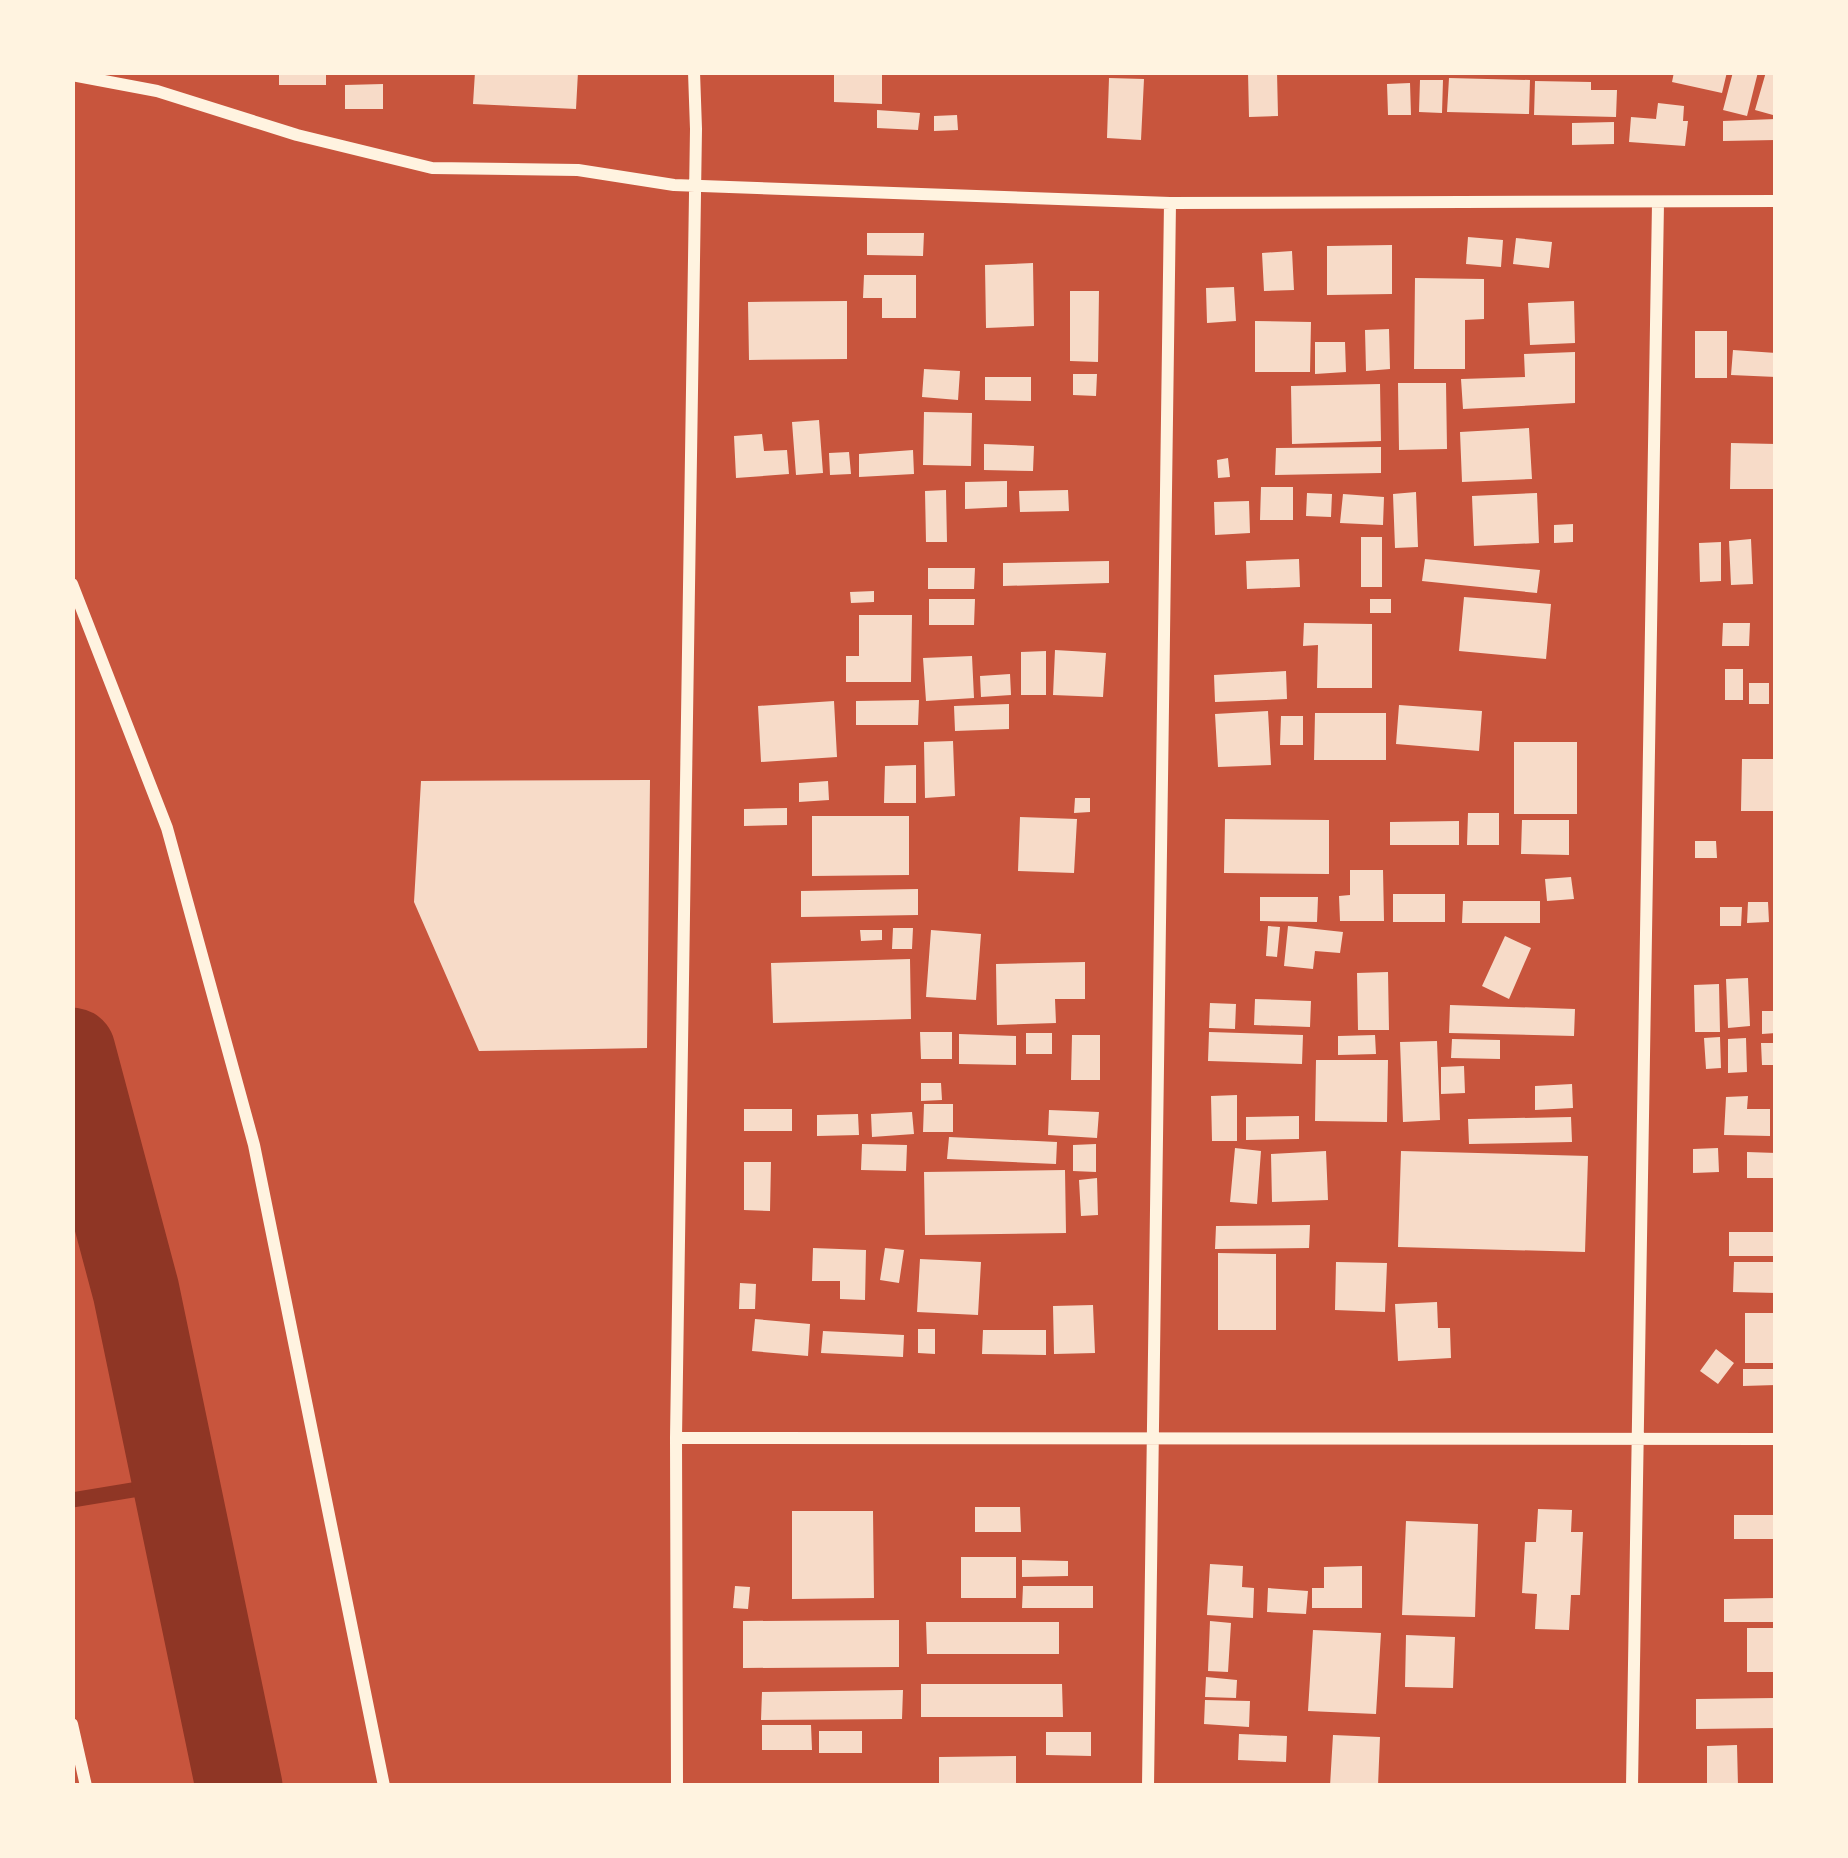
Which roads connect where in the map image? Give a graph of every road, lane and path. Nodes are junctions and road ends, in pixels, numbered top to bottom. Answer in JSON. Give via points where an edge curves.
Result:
{"nodes":[{"id":1,"x":694,"y":72,"type":"edge"},
{"id":2,"x":72,"y":75,"type":"edge"},
{"id":3,"x":695,"y":184,"type":"junction"},
{"id":4,"x":1776,"y":202,"type":"edge"},
{"id":5,"x":1170,"y":203,"type":"junction"},
{"id":6,"x":1658,"y":203,"type":"junction"},
{"id":7,"x":72,"y":584,"type":"edge"},
{"id":8,"x":676,"y":1438,"type":"junction"},
{"id":9,"x":1152,"y":1438,"type":"junction"},
{"id":10,"x":1776,"y":1439,"type":"edge"},
{"id":11,"x":1638,"y":1440,"type":"junction"},
{"id":12,"x":72,"y":1724,"type":"edge"},
{"id":13,"x":86,"y":1786,"type":"edge"},
{"id":14,"x":384,"y":1786,"type":"edge"},
{"id":15,"x":677,"y":1786,"type":"edge"},
{"id":16,"x":1148,"y":1786,"type":"edge"},
{"id":17,"x":1632,"y":1786,"type":"edge"}],
"edges":[{"from":1,"to":3,"type":"street"},
{"from":2,"to":3,"type":"street","via":[[158,91],[432,168],[578,170]]},
{"from":3,"to":5,"type":"street"},
{"from":3,"to":8,"type":"street"},
{"from":4,"to":6,"type":"street"},
{"from":5,"to":6,"type":"street"},
{"from":5,"to":9,"type":"street"},
{"from":6,"to":11,"type":"street"},
{"from":7,"to":14,"type":"street","via":[[167,828],[254,1145]]},
{"from":8,"to":9,"type":"street"},
{"from":8,"to":15,"type":"street"},
{"from":9,"to":11,"type":"street"},
{"from":9,"to":16,"type":"street"},
{"from":10,"to":11,"type":"street"},
{"from":11,"to":17,"type":"street"},
{"from":12,"to":13,"type":"street"}]}
